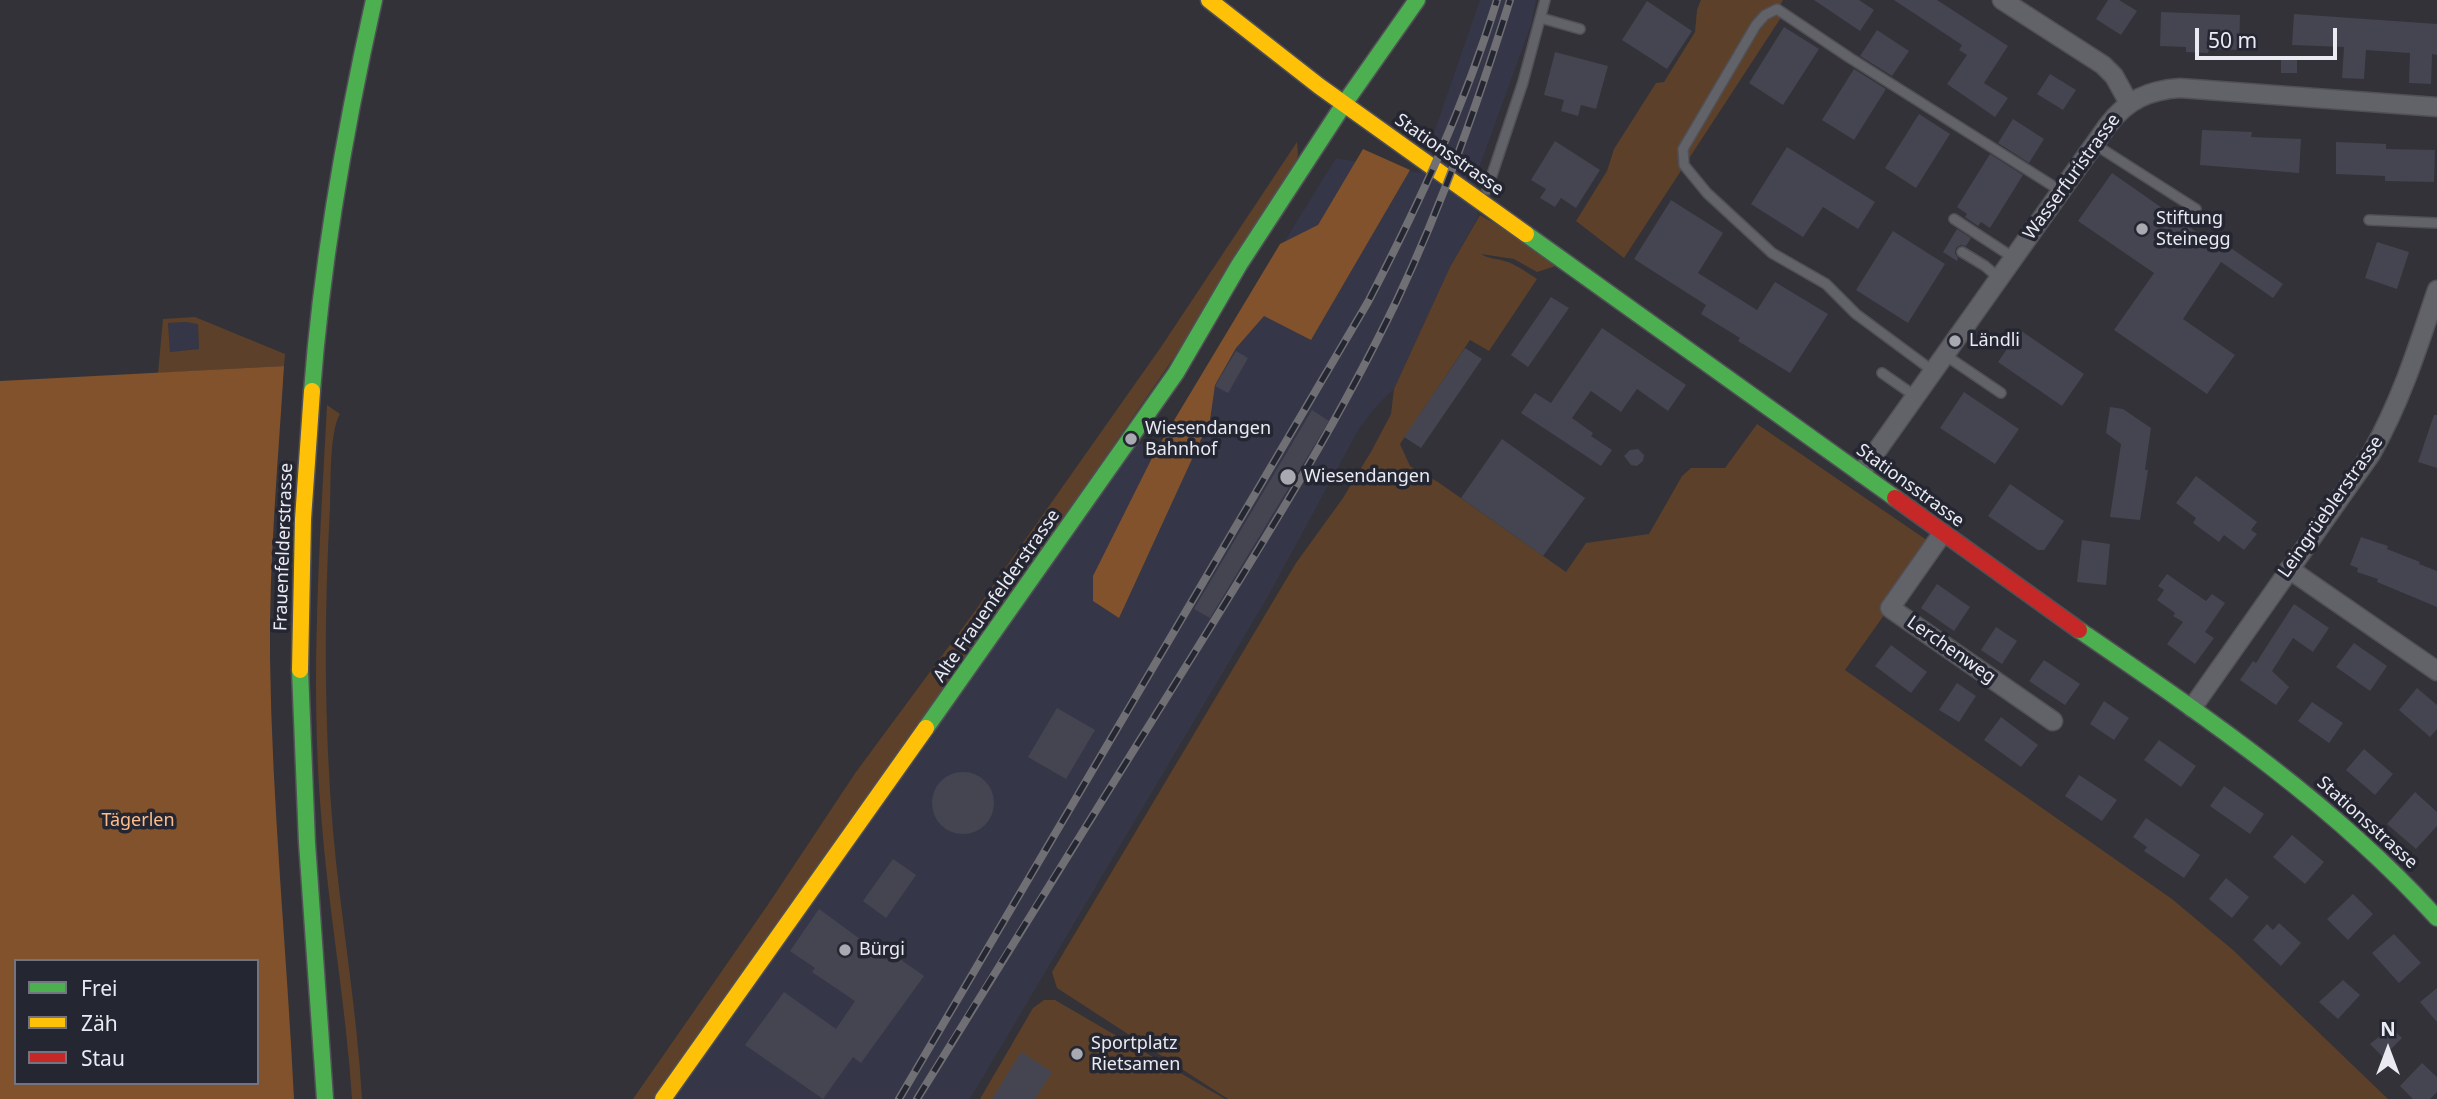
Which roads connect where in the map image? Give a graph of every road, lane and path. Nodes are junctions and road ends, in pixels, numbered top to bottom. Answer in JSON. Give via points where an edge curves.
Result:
{"nodes":[{"id":1,"x":374,"y":0,"type":"edge"},
{"id":2,"x":1209,"y":0,"type":"edge"},
{"id":3,"x":1417,"y":0,"type":"edge"},
{"id":4,"x":1545,"y":0,"type":"edge"},
{"id":5,"x":2002,"y":0,"type":"edge"},
{"id":6,"x":1541,"y":18,"type":"junction"},
{"id":7,"x":1580,"y":29,"type":"dead end"},
{"id":8,"x":2129,"y":103,"type":"junction"},
{"id":9,"x":1344,"y":104,"type":"junction"},
{"id":10,"x":2437,"y":107,"type":"edge"},
{"id":11,"x":2094,"y":144,"type":"junction"},
{"id":12,"x":1487,"y":190,"type":"dead end"},
{"id":13,"x":2061,"y":191,"type":"junction"},
{"id":14,"x":2196,"y":209,"type":"dead end"},
{"id":15,"x":1954,"y":219,"type":"dead end"},
{"id":16,"x":2369,"y":220,"type":"dead end"},
{"id":17,"x":2437,"y":223,"type":"edge"},
{"id":18,"x":1962,"y":252,"type":"dead end"},
{"id":19,"x":2014,"y":258,"type":"junction"},
{"id":20,"x":1999,"y":278,"type":"junction"},
{"id":21,"x":2437,"y":289,"type":"edge"},
{"id":22,"x":1945,"y":355,"type":"junction"},
{"id":23,"x":1933,"y":371,"type":"junction"},
{"id":24,"x":1882,"y":373,"type":"dead end"},
{"id":25,"x":2001,"y":393,"type":"dead end"},
{"id":26,"x":1915,"y":397,"type":"junction"},
{"id":27,"x":1861,"y":473,"type":"junction"},
{"id":28,"x":1942,"y":534,"type":"junction"},
{"id":29,"x":2289,"y":569,"type":"junction"},
{"id":30,"x":2437,"y":671,"type":"edge"},
{"id":31,"x":2192,"y":708,"type":"junction"},
{"id":32,"x":2053,"y":720,"type":"dead end"},
{"id":33,"x":2437,"y":918,"type":"edge"},
{"id":34,"x":325,"y":1099,"type":"edge"},
{"id":35,"x":663,"y":1099,"type":"edge"}],
"edges":[{"from":1,"to":34,"type":"main road","name":"Frauenfelderstrasse","via":[[331,218],[302,507],[300,686]]},
{"from":2,"to":9,"type":"main road","name":"Stationsstrasse"},
{"from":3,"to":9,"type":"main road","name":"Alte Frauenfelderstrasse"},
{"from":4,"to":6,"type":"lane"},
{"from":5,"to":8,"type":"street","via":[[2103,65]]},
{"from":6,"to":7,"type":"lane"},
{"from":6,"to":12,"type":"lane"},
{"from":8,"to":10,"type":"street","name":"Wasserfuristrasse","via":[[2158,90],[2180,88]]},
{"from":8,"to":11,"type":"street","name":"Wasserfuristrasse"},
{"from":9,"to":27,"type":"main road","name":"Stationsstrasse"},
{"from":9,"to":35,"type":"main road","name":"Alte Frauenfelderstrasse","via":[[1138,429]]},
{"from":11,"to":13,"type":"street","name":"Wasserfuristrasse"},
{"from":11,"to":14,"type":"lane"},
{"from":13,"to":19,"type":"street","name":"Wasserfuristrasse"},
{"from":13,"to":23,"type":"lane","via":[[1777,9],[1756,25],[1683,149],[1684,166],[1772,253],[1826,284],[1856,314]]},
{"from":15,"to":19,"type":"lane"},
{"from":16,"to":17,"type":"lane"},
{"from":18,"to":20,"type":"lane"},
{"from":19,"to":20,"type":"street","name":"Wasserfuristrasse"},
{"from":20,"to":22,"type":"street","name":"Wasserfuristrasse"},
{"from":21,"to":29,"type":"street","name":"Leingrüeblerstrasse","via":[[2407,380],[2383,432]]},
{"from":22,"to":23,"type":"street","name":"Wasserfuristrasse"},
{"from":22,"to":25,"type":"lane"},
{"from":23,"to":26,"type":"street","name":"Wasserfuristrasse"},
{"from":24,"to":26,"type":"lane"},
{"from":26,"to":27,"type":"street","name":"Wasserfuristrasse"},
{"from":27,"to":28,"type":"main road","name":"Stationsstrasse"},
{"from":28,"to":31,"type":"main road","name":"Stationsstrasse"},
{"from":28,"to":32,"type":"street","name":"Lerchenweg","via":[[1890,608]]},
{"from":29,"to":30,"type":"street"},
{"from":29,"to":31,"type":"street","name":"Leingrüeblerstrasse"},
{"from":31,"to":33,"type":"main road","name":"Stationsstrasse","via":[[2304,791],[2399,876]]}]}
